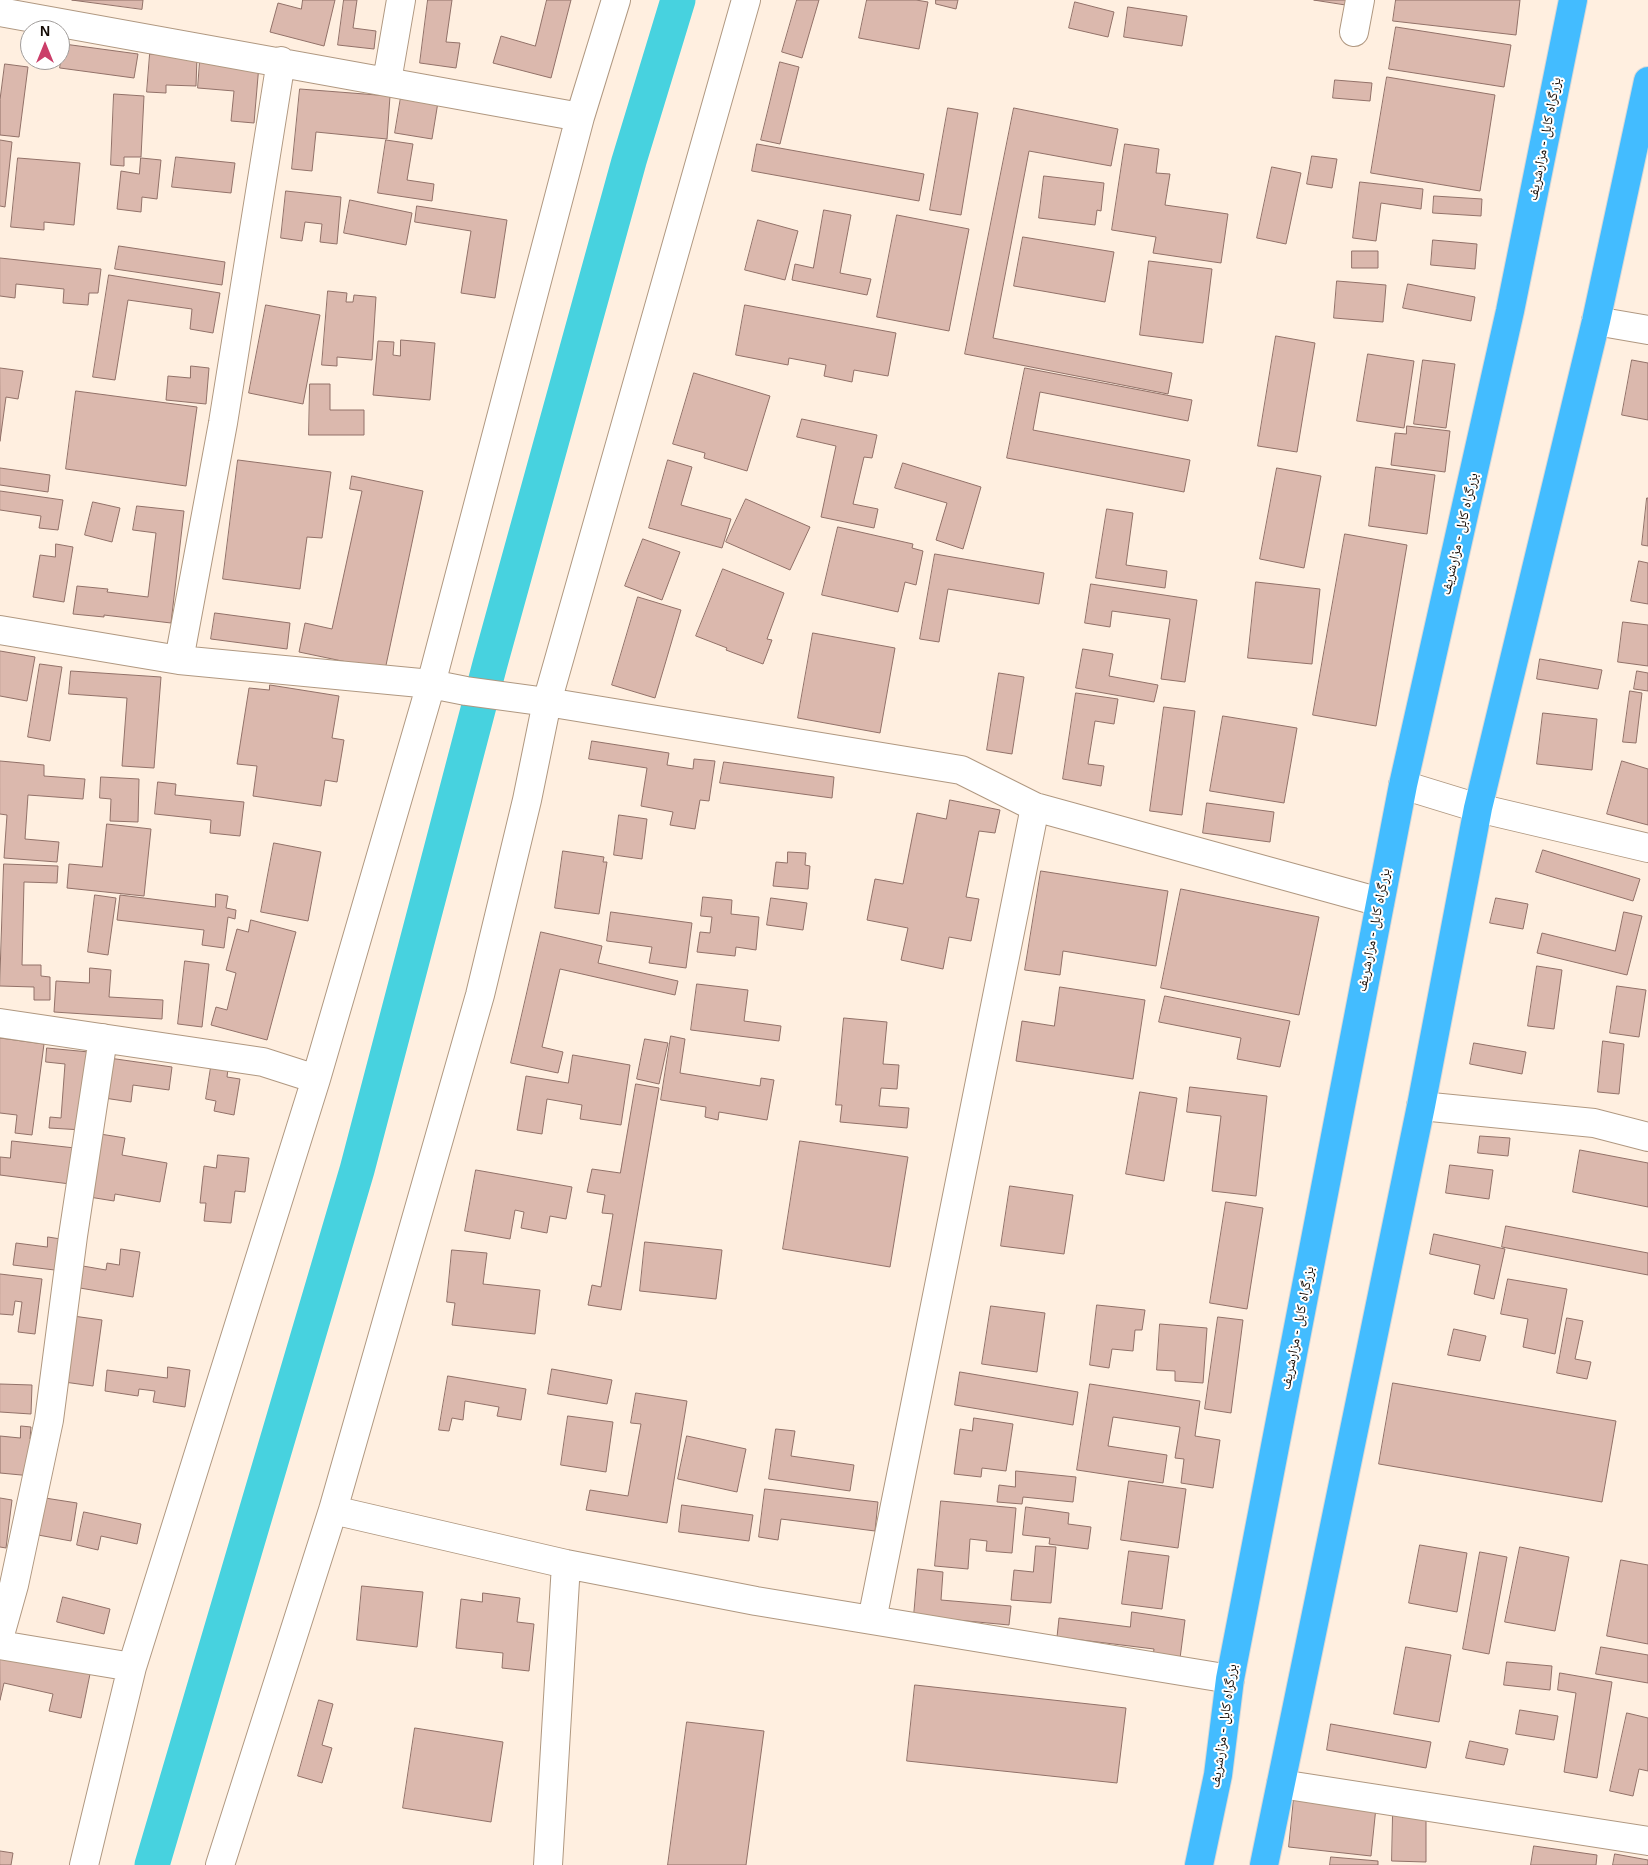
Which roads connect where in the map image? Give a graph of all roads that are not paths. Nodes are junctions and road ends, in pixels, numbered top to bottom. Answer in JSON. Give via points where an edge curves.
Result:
{"nodes":[{"id":1,"x":401,"y":0,"type":"edge"},
{"id":2,"x":616,"y":0,"type":"edge"},
{"id":3,"x":746,"y":0,"type":"edge"},
{"id":4,"x":1360,"y":0,"type":"edge"},
{"id":5,"x":1574,"y":0,"type":"edge"},
{"id":6,"x":0,"y":12,"type":"edge"},
{"id":7,"x":1354,"y":32,"type":"dead end"},
{"id":8,"x":281,"y":62,"type":"junction"},
{"id":9,"x":387,"y":81,"type":"junction"},
{"id":10,"x":1648,"y":82,"type":"edge"},
{"id":11,"x":580,"y":117,"type":"junction"},
{"id":12,"x":1596,"y":321,"type":"junction"},
{"id":13,"x":1648,"y":330,"type":"edge"},
{"id":14,"x":0,"y":630,"type":"edge"},
{"id":15,"x":179,"y":660,"type":"junction"},
{"id":16,"x":431,"y":684,"type":"junction"},
{"id":17,"x":548,"y":702,"type":"junction"},
{"id":18,"x":1403,"y":785,"type":"junction"},
{"id":19,"x":1035,"y":807,"type":"junction"},
{"id":20,"x":1478,"y":808,"type":"junction"},
{"id":21,"x":1648,"y":848,"type":"edge"},
{"id":22,"x":1380,"y":902,"type":"junction"},
{"id":23,"x":0,"y":1023,"type":"edge"},
{"id":24,"x":103,"y":1038,"type":"junction"},
{"id":25,"x":316,"y":1079,"type":"junction"},
{"id":26,"x":1421,"y":1106,"type":"junction"},
{"id":27,"x":1648,"y":1137,"type":"edge"},
{"id":28,"x":333,"y":1510,"type":"junction"},
{"id":29,"x":566,"y":1564,"type":"junction"},
{"id":30,"x":872,"y":1620,"type":"junction"},
{"id":31,"x":0,"y":1635,"type":"edge"},
{"id":32,"x":0,"y":1645,"type":"edge"},
{"id":33,"x":132,"y":1668,"type":"junction"},
{"id":34,"x":1230,"y":1679,"type":"junction"},
{"id":35,"x":1281,"y":1784,"type":"junction"},
{"id":36,"x":1648,"y":1841,"type":"edge"},
{"id":37,"x":84,"y":1865,"type":"edge"},
{"id":38,"x":220,"y":1865,"type":"edge"},
{"id":39,"x":548,"y":1865,"type":"edge"},
{"id":40,"x":1199,"y":1865,"type":"edge"},
{"id":41,"x":1264,"y":1865,"type":"edge"}],
"edges":[{"from":1,"to":9,"type":"street"},
{"from":2,"to":11,"type":"street"},
{"from":3,"to":17,"type":"street"},
{"from":4,"to":7,"type":"street"},
{"from":5,"to":18,"type":"highway","name":"بزرگراه کابل - مزارشریف","via":[[1510,311]]},
{"from":6,"to":8,"type":"street"},
{"from":8,"to":9,"type":"street"},
{"from":8,"to":15,"type":"street","via":[[223,423]]},
{"from":9,"to":11,"type":"street"},
{"from":10,"to":12,"type":"highway"},
{"from":11,"to":16,"type":"street"},
{"from":12,"to":13,"type":"street"},
{"from":12,"to":20,"type":"highway"},
{"from":14,"to":15,"type":"street"},
{"from":15,"to":16,"type":"street"},
{"from":16,"to":17,"type":"street","via":[[466,692]]},
{"from":16,"to":25,"type":"street"},
{"from":17,"to":19,"type":"street","via":[[962,770]]},
{"from":17,"to":28,"type":"street","via":[[480,995]]},
{"from":18,"to":20,"type":"street"},
{"from":18,"to":22,"type":"highway","name":"بزرگراه کابل - مزارشریف"},
{"from":19,"to":22,"type":"street"},
{"from":19,"to":30,"type":"street"},
{"from":20,"to":21,"type":"street"},
{"from":20,"to":26,"type":"highway"},
{"from":22,"to":34,"type":"highway","name":"بزرگراه کابل - مزارشریف"},
{"from":23,"to":24,"type":"street"},
{"from":24,"to":25,"type":"street","via":[[263,1062]]},
{"from":24,"to":31,"type":"street","via":[[49,1420],[14,1585]]},
{"from":25,"to":33,"type":"street"},
{"from":26,"to":27,"type":"street","via":[[1594,1123]]},
{"from":26,"to":35,"type":"highway"},
{"from":28,"to":29,"type":"street"},
{"from":28,"to":38,"type":"street"},
{"from":29,"to":30,"type":"street"},
{"from":29,"to":39,"type":"street"},
{"from":30,"to":34,"type":"street"},
{"from":32,"to":33,"type":"street"},
{"from":33,"to":37,"type":"street"},
{"from":34,"to":40,"type":"highway","name":"بزرگراه کابل - مزارشریف","via":[[1218,1775]]},
{"from":35,"to":36,"type":"street"},
{"from":35,"to":41,"type":"highway"}]}
